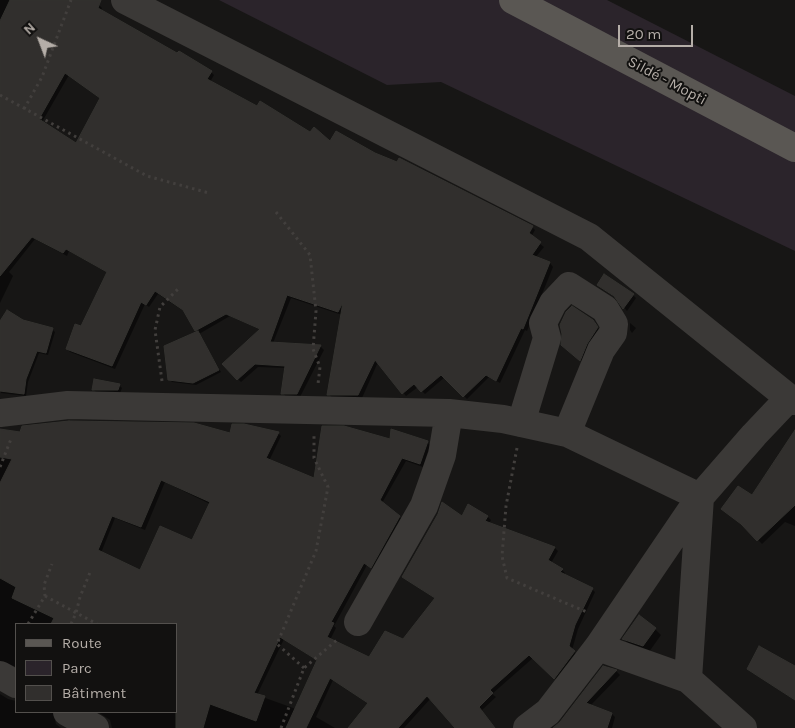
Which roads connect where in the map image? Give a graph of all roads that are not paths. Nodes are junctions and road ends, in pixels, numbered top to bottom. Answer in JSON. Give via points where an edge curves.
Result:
{"nodes":[{"id":1,"x":125,"y":0,"type":"edge"},
{"id":2,"x":513,"y":0,"type":"edge"},
{"id":3,"x":795,"y":148,"type":"edge"},
{"id":4,"x":792,"y":399,"type":"edge"},
{"id":5,"x":0,"y":413,"type":"edge"},
{"id":6,"x":449,"y":413,"type":"junction"},
{"id":7,"x":522,"y":423,"type":"junction"},
{"id":8,"x":567,"y":433,"type":"junction"},
{"id":9,"x":700,"y":497,"type":"junction"},
{"id":10,"x":358,"y":622,"type":"road end"},
{"id":11,"x":598,"y":647,"type":"junction"},
{"id":12,"x":0,"y":674,"type":"edge"},
{"id":13,"x":688,"y":679,"type":"junction"},
{"id":14,"x":15,"y":683,"type":"edge"},
{"id":15,"x":69,"y":713,"type":"edge"},
{"id":16,"x":95,"y":728,"type":"edge"},
{"id":17,"x":527,"y":728,"type":"edge"},
{"id":18,"x":742,"y":728,"type":"edge"}],
"edges":[{"from":1,"to":4,"type":"street","via":[[589,237]]},
{"from":2,"to":3,"type":"main road","name":"Sildé - Mopti"},
{"from":4,"to":9,"type":"street","via":[[754,435]]},
{"from":5,"to":6,"type":"street","via":[[68,405]]},
{"from":6,"to":7,"type":"street"},
{"from":6,"to":10,"type":"street","via":[[442,455],[424,506]]},
{"from":7,"to":8,"type":"street"},
{"from":7,"to":8,"type":"street","via":[[547,338],[544,323],[553,303],[569,286],[605,309],[614,324],[613,333],[601,350]]},
{"from":8,"to":9,"type":"street"},
{"from":9,"to":11,"type":"street"},
{"from":9,"to":13,"type":"street"},
{"from":11,"to":13,"type":"street"},
{"from":11,"to":17,"type":"street","via":[[548,712]]},
{"from":12,"to":14,"type":"street"},
{"from":13,"to":18,"type":"street"},
{"from":15,"to":16,"type":"street"}]}
